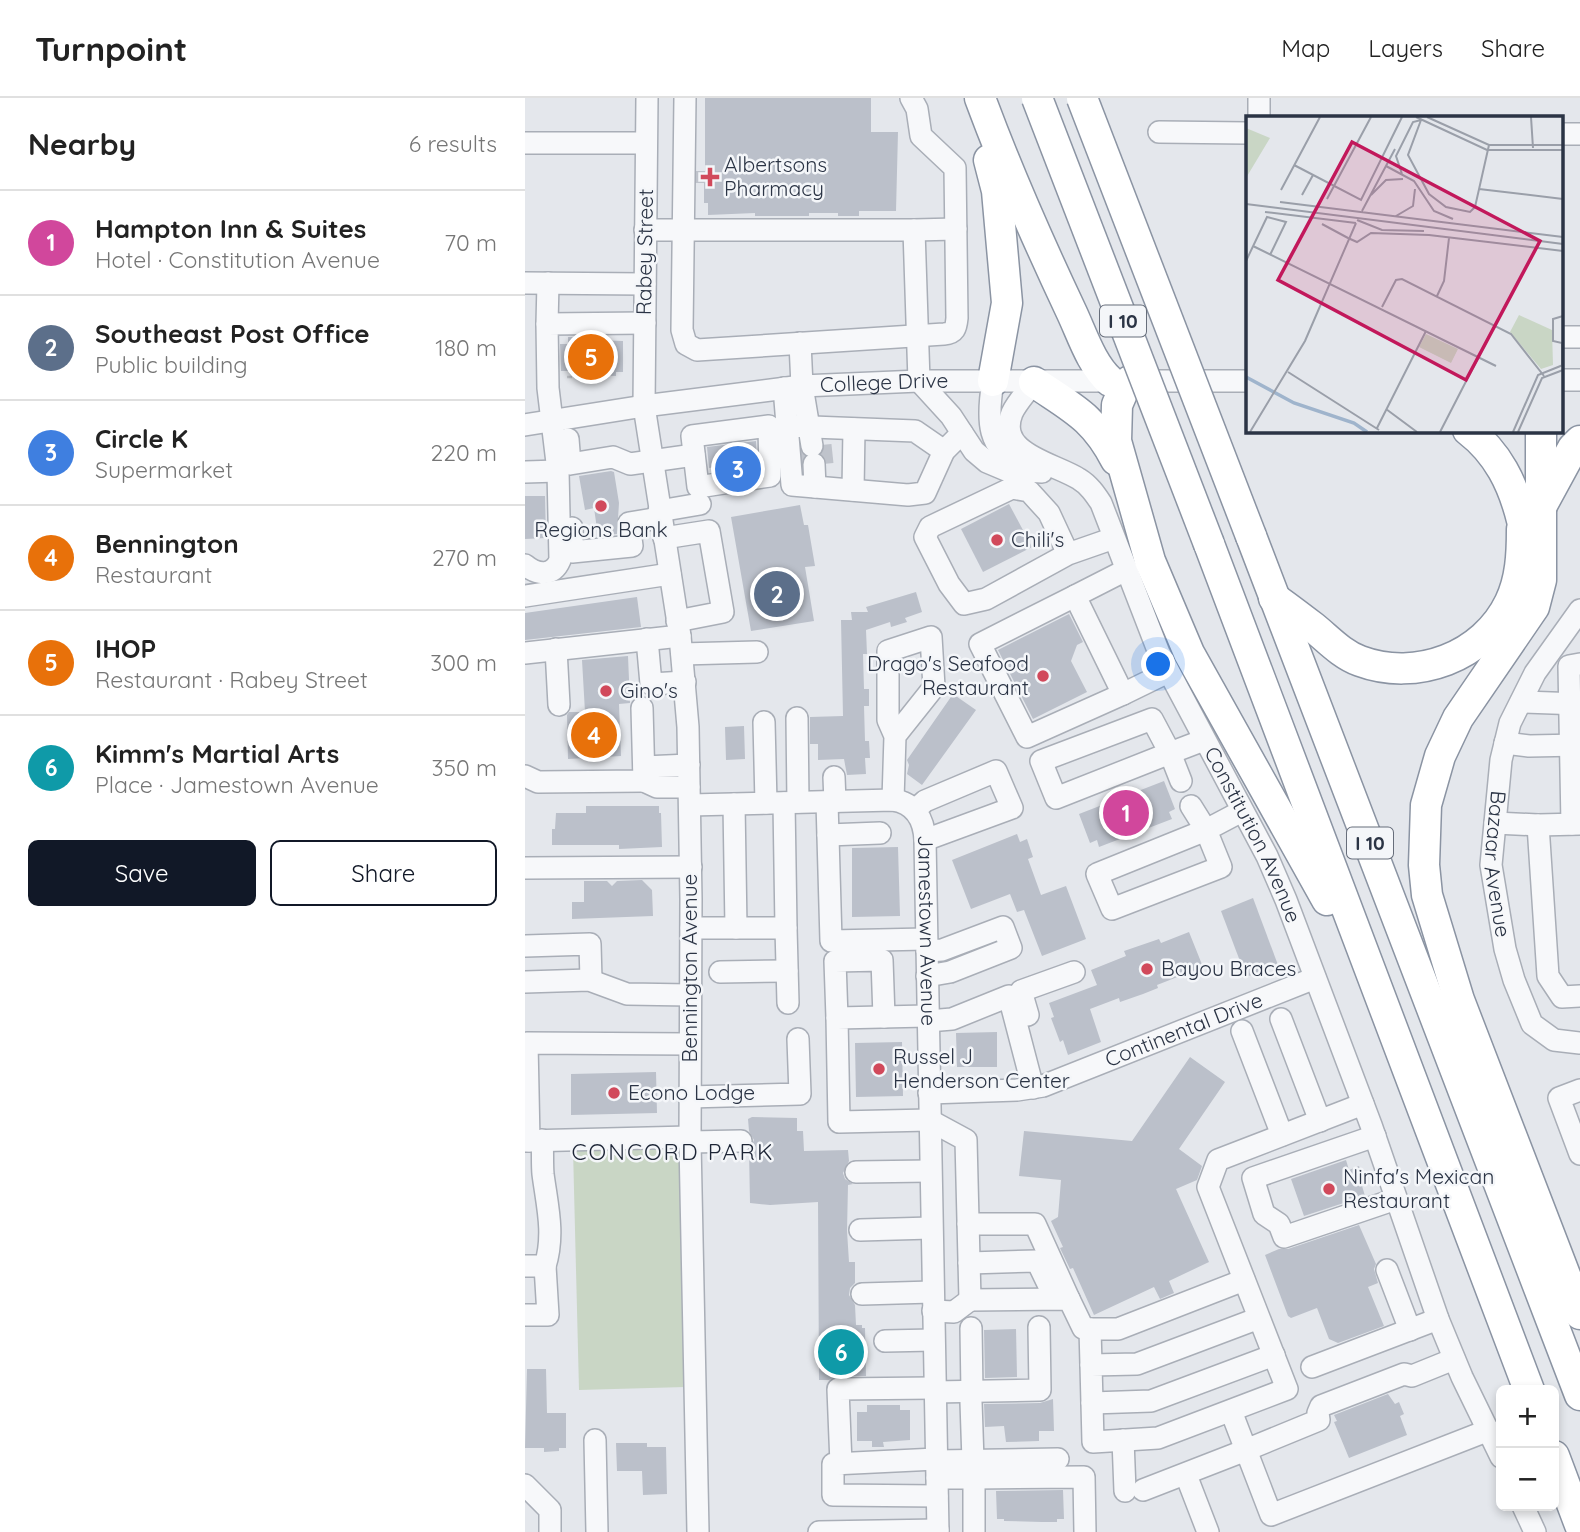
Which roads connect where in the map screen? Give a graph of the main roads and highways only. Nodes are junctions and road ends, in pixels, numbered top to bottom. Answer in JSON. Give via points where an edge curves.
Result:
{"nodes":[{"id":1,"x":974,"y":98,"type":"edge"},
{"id":2,"x":980,"y":98,"type":"edge"},
{"id":3,"x":1037,"y":98,"type":"edge"},
{"id":4,"x":1082,"y":98,"type":"edge"},
{"id":5,"x":993,"y":381,"type":"road end"},
{"id":6,"x":1034,"y":382,"type":"road end"},
{"id":7,"x":1470,"y":432,"type":"edge"},
{"id":8,"x":1521,"y":432,"type":"edge"},
{"id":9,"x":1541,"y":432,"type":"edge"},
{"id":10,"x":1580,"y":441,"type":"edge"},
{"id":11,"x":1125,"y":479,"type":"junction"},
{"id":12,"x":1531,"y":514,"type":"junction"},
{"id":13,"x":1275,"y":598,"type":"junction"},
{"id":14,"x":1376,"y":986,"type":"junction"},
{"id":15,"x":1580,"y":1314,"type":"edge"},
{"id":16,"x":1527,"y":1385,"type":"edge"},
{"id":17,"x":1580,"y":1395,"type":"edge"},
{"id":18,"x":1559,"y":1469,"type":"edge"},
{"id":19,"x":1580,"y":1525,"type":"edge"}],
"edges":[{"from":1,"to":5,"type":"highway","via":[[997,191],[1007,303]]},
{"from":2,"to":11,"type":"highway","via":[[1007,170],[1089,349],[1100,371],[1120,381],[1116,441]]},
{"from":3,"to":14,"type":"highway","number":"I 10","bridge":true},
{"from":4,"to":13,"type":"highway","number":"I 10","bridge":true},
{"from":6,"to":11,"type":"highway","via":[[1093,425]]},
{"from":7,"to":12,"type":"highway","via":[[1499,463]]},
{"from":8,"to":12,"type":"highway"},
{"from":9,"to":12,"type":"highway"},
{"from":10,"to":12,"type":"highway"},
{"from":11,"to":14,"type":"highway","via":[[1150,561],[1189,653]]},
{"from":12,"to":13,"type":"highway","via":[[1510,602],[1495,627],[1447,660],[1404,669],[1357,660]]},
{"from":12,"to":15,"type":"highway","via":[[1539,594],[1518,633],[1458,718],[1440,756],[1426,806],[1424,865],[1427,895],[1459,1000]]},
{"from":13,"to":17,"type":"highway","number":"I 10"},
{"from":14,"to":16,"type":"highway","number":"I 10"},
{"from":18,"to":19,"type":"highway"}]}
